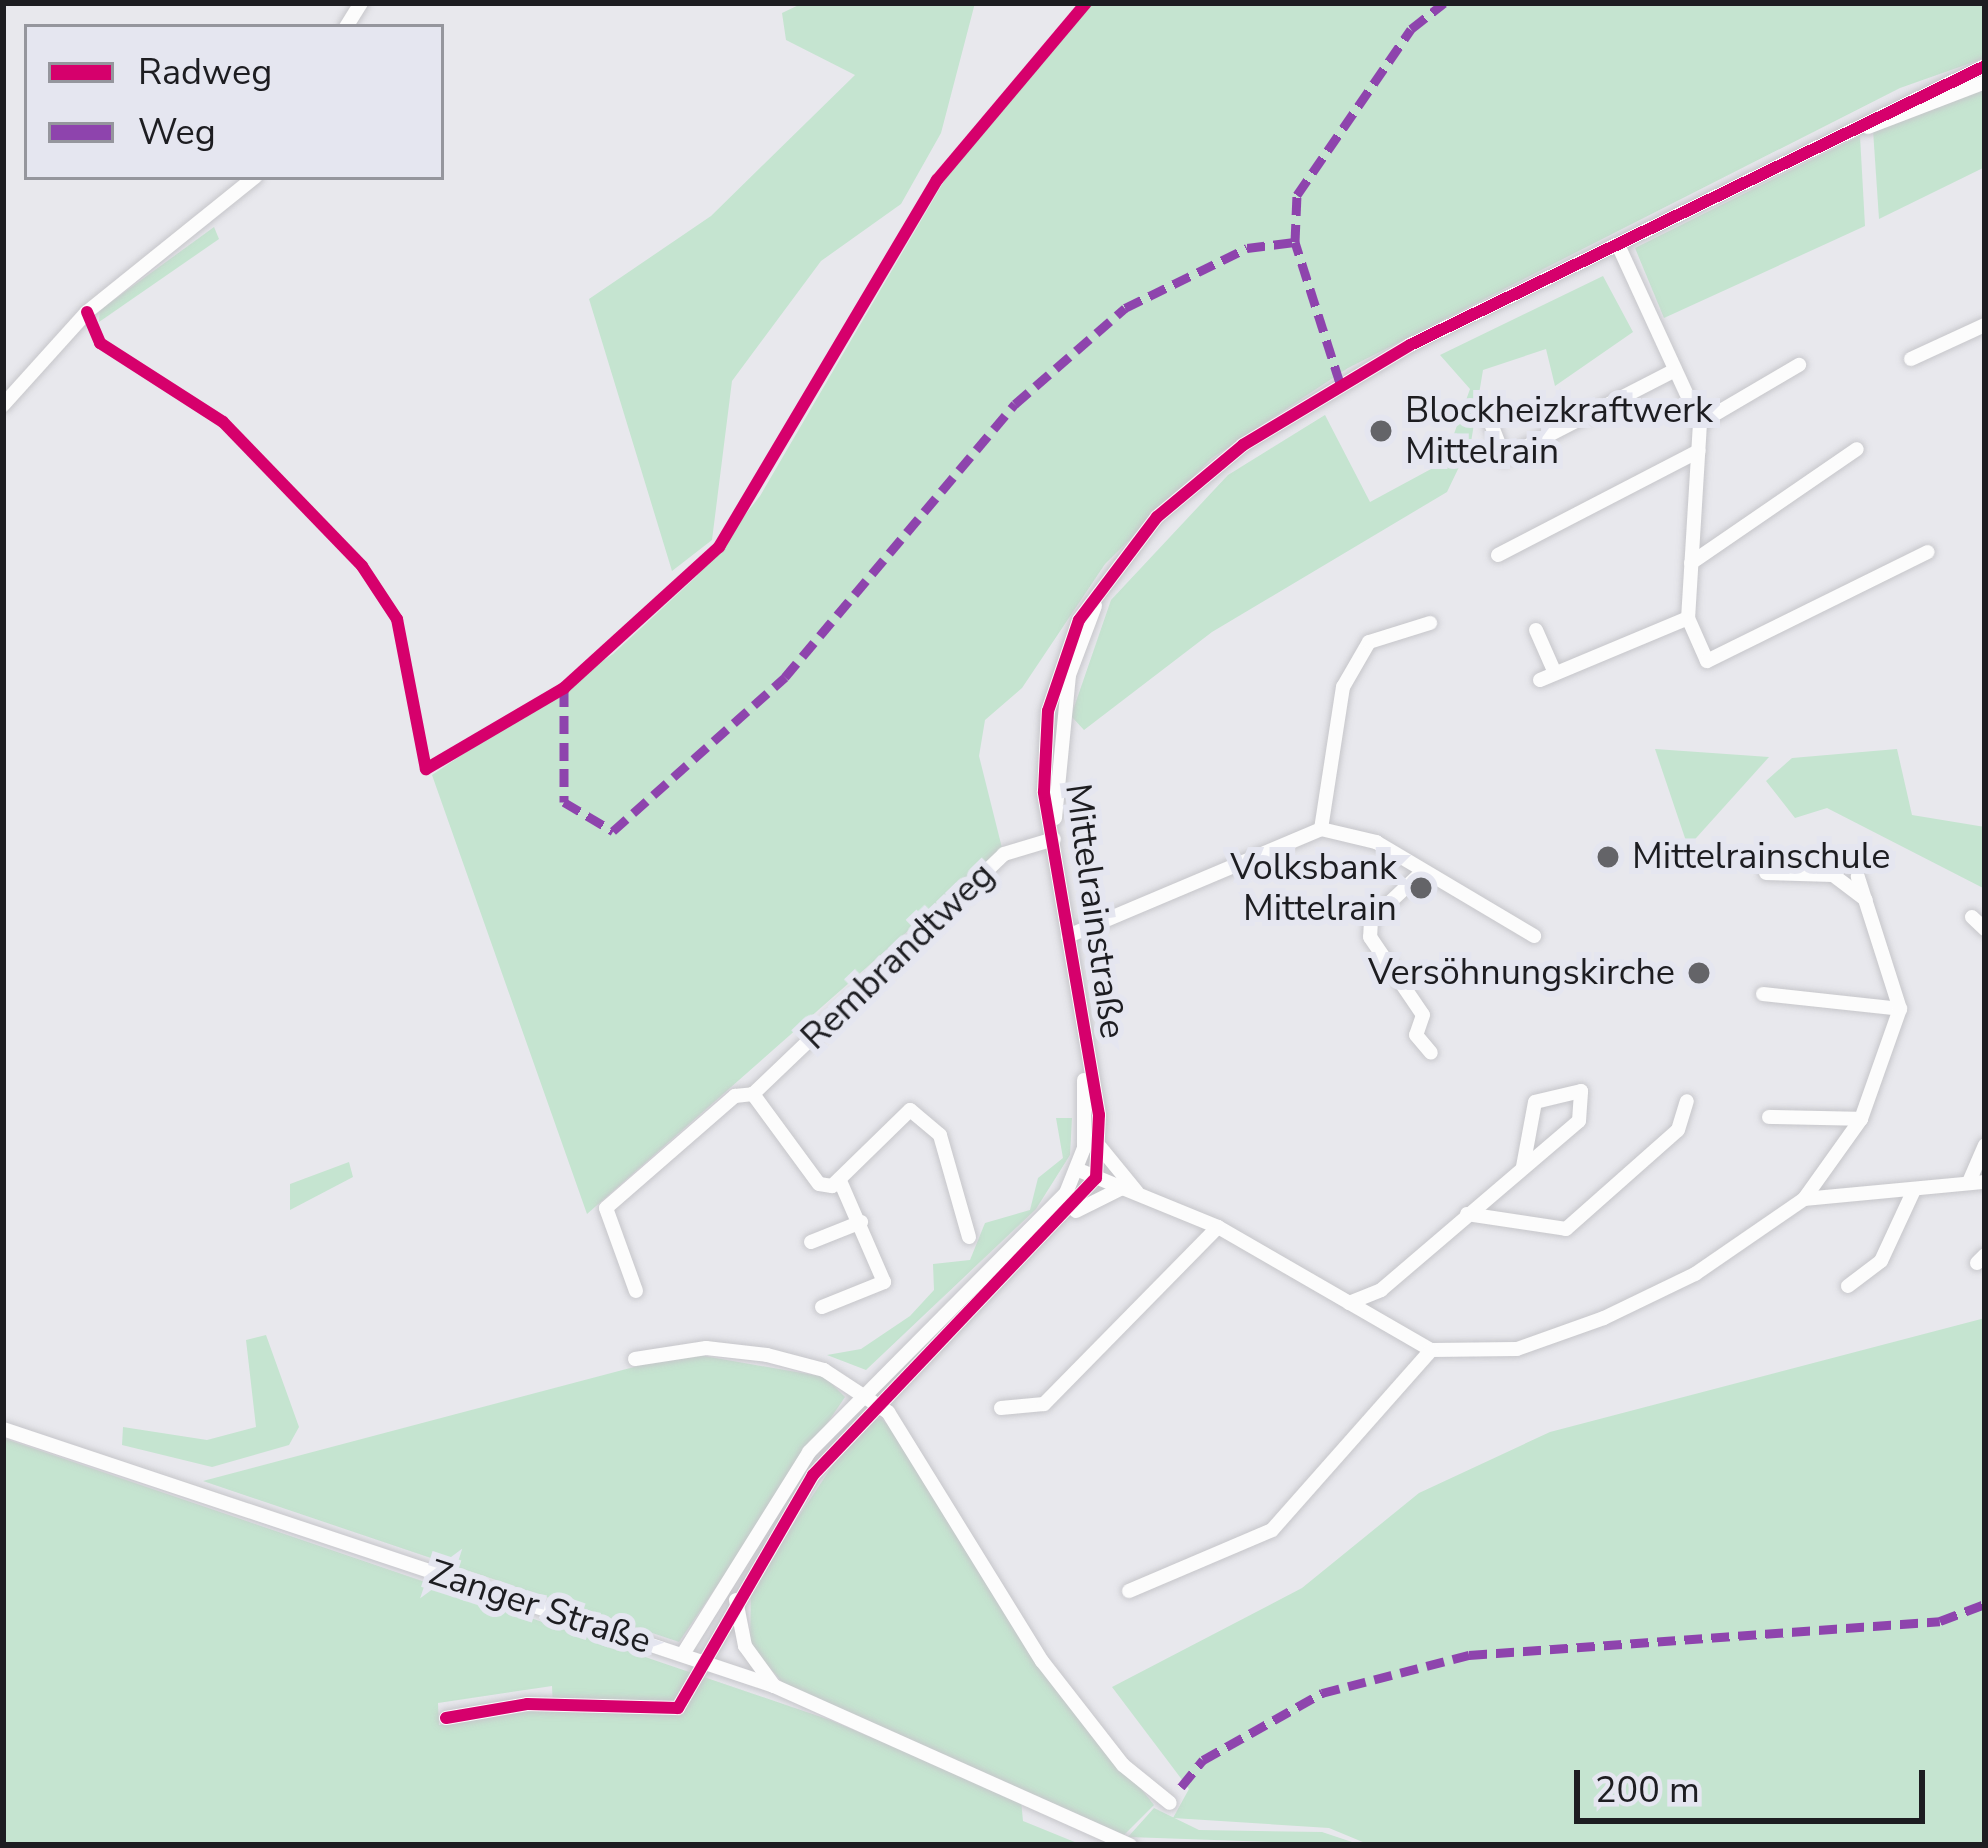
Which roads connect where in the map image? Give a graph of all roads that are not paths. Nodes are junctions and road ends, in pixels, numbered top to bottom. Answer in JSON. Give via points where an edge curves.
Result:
{"nodes":[{"id":1,"x":1985,"y":66,"type":"edge"},
{"id":2,"x":1985,"y":82,"type":"edge"},
{"id":3,"x":1807,"y":149,"type":"junction"},
{"id":4,"x":251,"y":180,"type":"edge"},
{"id":5,"x":1618,"y":245,"type":"junction"},
{"id":6,"x":1985,"y":325,"type":"edge"},
{"id":7,"x":1911,"y":359,"type":"dead end"},
{"id":8,"x":1799,"y":365,"type":"dead end"},
{"id":9,"x":1675,"y":370,"type":"junction"},
{"id":10,"x":3,"y":405,"type":"edge"},
{"id":11,"x":1490,"y":421,"type":"dead end"},
{"id":12,"x":1700,"y":423,"type":"junction"},
{"id":13,"x":1857,"y":449,"type":"dead end"},
{"id":14,"x":1699,"y":451,"type":"junction"},
{"id":15,"x":1928,"y":552,"type":"dead end"},
{"id":16,"x":1498,"y":555,"type":"dead end"},
{"id":17,"x":1691,"y":563,"type":"junction"},
{"id":18,"x":1688,"y":618,"type":"junction"},
{"id":19,"x":1430,"y":623,"type":"dead end"},
{"id":20,"x":1536,"y":630,"type":"dead end"},
{"id":21,"x":1321,"y":829,"type":"junction"},
{"id":22,"x":1054,"y":839,"type":"junction"},
{"id":23,"x":1422,"y":872,"type":"junction"},
{"id":24,"x":1766,"y":873,"type":"dead end"},
{"id":25,"x":1858,"y":877,"type":"dead end"},
{"id":26,"x":1866,"y":900,"type":"junction"},
{"id":27,"x":1972,"y":917,"type":"dead end"},
{"id":28,"x":1985,"y":929,"type":"edge"},
{"id":29,"x":1068,"y":936,"type":"junction"},
{"id":30,"x":1534,"y":936,"type":"dead end"},
{"id":31,"x":1763,"y":994,"type":"dead end"},
{"id":32,"x":1900,"y":1009,"type":"junction"},
{"id":33,"x":1083,"y":1051,"type":"junction"},
{"id":34,"x":1432,"y":1054,"type":"dead end"},
{"id":35,"x":753,"y":1094,"type":"junction"},
{"id":36,"x":1687,"y":1102,"type":"dead end"},
{"id":37,"x":1769,"y":1118,"type":"dead end"},
{"id":38,"x":1861,"y":1119,"type":"junction"},
{"id":39,"x":1985,"y":1145,"type":"edge"},
{"id":40,"x":1100,"y":1147,"type":"junction"},
{"id":41,"x":1523,"y":1167,"type":"junction"},
{"id":42,"x":1088,"y":1174,"type":"junction"},
{"id":43,"x":1977,"y":1182,"type":"edge"},
{"id":44,"x":841,"y":1183,"type":"junction"},
{"id":45,"x":1130,"y":1190,"type":"junction"},
{"id":46,"x":1914,"y":1190,"type":"junction"},
{"id":47,"x":1804,"y":1199,"type":"junction"},
{"id":48,"x":1072,"y":1214,"type":"junction"},
{"id":49,"x":1467,"y":1214,"type":"junction"},
{"id":50,"x":861,"y":1222,"type":"junction"},
{"id":51,"x":1218,"y":1227,"type":"junction"},
{"id":52,"x":969,"y":1237,"type":"dead end"},
{"id":53,"x":811,"y":1242,"type":"dead end"},
{"id":54,"x":1848,"y":1286,"type":"dead end"},
{"id":55,"x":636,"y":1291,"type":"dead end"},
{"id":56,"x":1349,"y":1303,"type":"junction"},
{"id":57,"x":822,"y":1307,"type":"dead end"},
{"id":58,"x":1431,"y":1350,"type":"junction"},
{"id":59,"x":635,"y":1359,"type":"dead end"},
{"id":60,"x":862,"y":1391,"type":"junction"},
{"id":61,"x":876,"y":1402,"type":"junction"},
{"id":62,"x":1000,"y":1408,"type":"dead end"},
{"id":63,"x":3,"y":1429,"type":"edge"},
{"id":64,"x":1129,"y":1592,"type":"dead end"},
{"id":65,"x":736,"y":1599,"type":"junction"},
{"id":66,"x":683,"y":1654,"type":"junction"},
{"id":67,"x":705,"y":1661,"type":"junction"},
{"id":68,"x":774,"y":1686,"type":"junction"},
{"id":69,"x":446,"y":1718,"type":"dead end"},
{"id":70,"x":1170,"y":1803,"type":"dead end"},
{"id":71,"x":1130,"y":1845,"type":"edge"}],
"edges":[{"from":1,"to":3,"type":"street","name":"Mittelrainstraße"},
{"from":2,"to":3,"type":"street","name":"Mittelrainstraße"},
{"from":3,"to":5,"type":"street","name":"Mittelrainstraße"},
{"from":4,"to":10,"type":"street","via":[[87,312]]},
{"from":5,"to":9,"type":"street"},
{"from":5,"to":22,"type":"street","name":"Mittelrainstraße","via":[[1410,345],[1243,445],[1157,517],[1062,658],[1048,711]]},
{"from":6,"to":7,"type":"street"},
{"from":8,"to":12,"type":"street"},
{"from":9,"to":11,"type":"street","via":[[1504,458]]},
{"from":9,"to":12,"type":"street"},
{"from":12,"to":14,"type":"street"},
{"from":13,"to":17,"type":"street"},
{"from":14,"to":16,"type":"street"},
{"from":14,"to":17,"type":"street"},
{"from":15,"to":18,"type":"street","via":[[1707,662]]},
{"from":17,"to":18,"type":"street"},
{"from":18,"to":20,"type":"street","via":[[1548,676]]},
{"from":19,"to":21,"type":"street","via":[[1369,642],[1343,688]]},
{"from":21,"to":23,"type":"street","via":[[1348,828]]},
{"from":21,"to":29,"type":"street"},
{"from":22,"to":29,"type":"street","name":"Mittelrainstraße"},
{"from":22,"to":35,"type":"street","name":"Rembrandtweg","via":[[1004,854]]},
{"from":23,"to":30,"type":"street"},
{"from":23,"to":34,"type":"street","via":[[1371,920],[1370,937],[1423,1015],[1416,1035]]},
{"from":24,"to":26,"type":"street","via":[[1833,875]]},
{"from":25,"to":26,"type":"street"},
{"from":26,"to":32,"type":"street"},
{"from":27,"to":28,"type":"street"},
{"from":29,"to":33,"type":"street","name":"Mittelrainstraße"},
{"from":31,"to":32,"type":"street"},
{"from":32,"to":38,"type":"street"},
{"from":33,"to":40,"type":"street","name":"Mittelrainstraße"},
{"from":33,"to":42,"type":"street","name":"Mittelrainstraße"},
{"from":35,"to":44,"type":"street","via":[[819,1184]]},
{"from":35,"to":55,"type":"street","name":"Rembrandtweg","via":[[736,1096],[606,1208]]},
{"from":36,"to":49,"type":"street","via":[[1678,1130],[1566,1229]]},
{"from":37,"to":38,"type":"street"},
{"from":38,"to":47,"type":"street"},
{"from":39,"to":43,"type":"street"},
{"from":40,"to":42,"type":"street","name":"Mittelrainstraße"},
{"from":40,"to":45,"type":"street"},
{"from":41,"to":41,"type":"street","via":[[1587,1113],[1581,1090],[1534,1102]]},
{"from":41,"to":49,"type":"street"},
{"from":42,"to":45,"type":"street"},
{"from":42,"to":48,"type":"street","name":"Mittelrainstraße"},
{"from":42,"to":60,"type":"street"},
{"from":43,"to":46,"type":"street"},
{"from":44,"to":50,"type":"street"},
{"from":44,"to":52,"type":"street","via":[[910,1110],[940,1135]]},
{"from":45,"to":48,"type":"street"},
{"from":45,"to":51,"type":"street"},
{"from":46,"to":47,"type":"street"},
{"from":46,"to":54,"type":"street","via":[[1881,1261]]},
{"from":47,"to":58,"type":"street","via":[[1620,1312],[1517,1349]]},
{"from":48,"to":61,"type":"street","name":"Mittelrainstraße"},
{"from":49,"to":56,"type":"street","via":[[1381,1290]]},
{"from":50,"to":53,"type":"street"},
{"from":50,"to":57,"type":"street","via":[[884,1282]]},
{"from":51,"to":56,"type":"street"},
{"from":51,"to":62,"type":"street","via":[[1044,1404]]},
{"from":56,"to":58,"type":"street"},
{"from":58,"to":64,"type":"street","via":[[1272,1529]]},
{"from":59,"to":60,"type":"street","via":[[741,1351]]},
{"from":60,"to":61,"type":"street"},
{"from":60,"to":66,"type":"street","via":[[769,1506]]},
{"from":61,"to":65,"type":"street","name":"Mittelrainstraße","via":[[778,1520]]},
{"from":61,"to":70,"type":"street","via":[[932,1470],[1054,1678],[1123,1765]]},
{"from":63,"to":66,"type":"street","name":"Zanger Straße"},
{"from":65,"to":67,"type":"street","name":"Mittelrainstraße"},
{"from":65,"to":68,"type":"street","via":[[745,1646]]},
{"from":66,"to":67,"type":"street","name":"Zanger Straße"},
{"from":67,"to":68,"type":"street","name":"Zanger Straße"},
{"from":67,"to":69,"type":"street","name":"Mittelrainstraße","via":[[668,1714],[527,1704]]},
{"from":68,"to":71,"type":"street","name":"Zanger Straße"}]}
